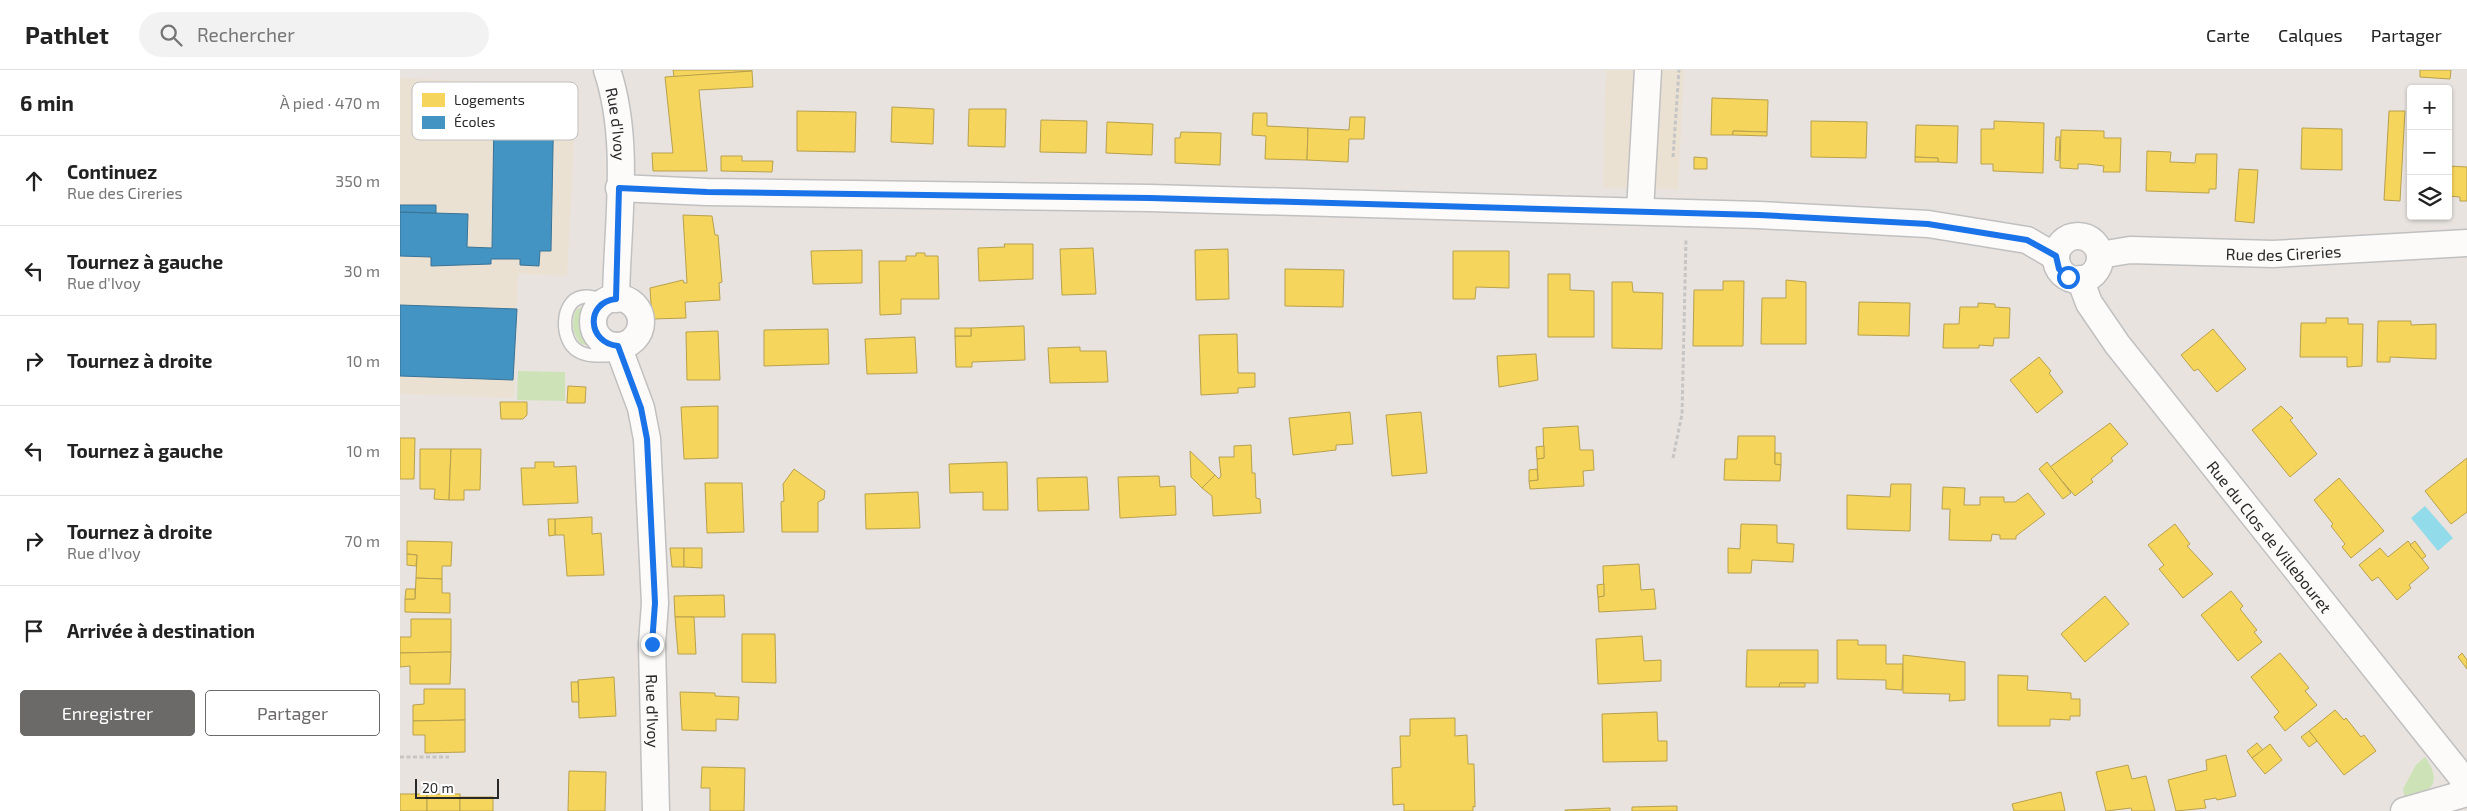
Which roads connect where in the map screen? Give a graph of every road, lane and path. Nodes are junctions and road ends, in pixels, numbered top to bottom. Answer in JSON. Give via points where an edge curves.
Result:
{"nodes":[{"id":1,"x":607,"y":70,"type":"edge"},
{"id":2,"x":1648,"y":70,"type":"edge"},
{"id":3,"x":1679,"y":70,"type":"edge"},
{"id":4,"x":1672,"y":165,"type":"dead end"},
{"id":5,"x":619,"y":188,"type":"junction"},
{"id":6,"x":1640,"y":211,"type":"junction"},
{"id":7,"x":1686,"y":236,"type":"dead end"},
{"id":8,"x":2467,"y":243,"type":"edge"},
{"id":9,"x":2100,"y":255,"type":"junction"},
{"id":10,"x":2056,"y":256,"type":"junction"},
{"id":11,"x":2080,"y":279,"type":"junction"},
{"id":12,"x":610,"y":300,"type":"junction"},
{"id":13,"x":619,"y":351,"type":"junction"},
{"id":14,"x":1673,"y":458,"type":"dead end"},
{"id":15,"x":400,"y":756,"type":"edge"},
{"id":16,"x":449,"y":757,"type":"dead end"},
{"id":17,"x":2467,"y":791,"type":"edge"},
{"id":18,"x":656,"y":811,"type":"edge"},
{"id":19,"x":2404,"y":811,"type":"edge"}],
"edges":[{"from":1,"to":5,"type":"street","name":"Rue d'Ivoy","via":[[618,120]]},
{"from":2,"to":6,"type":"street"},
{"from":3,"to":4,"type":"path"},
{"from":5,"to":6,"type":"street"},
{"from":5,"to":12,"type":"street","name":"Rue d'Ivoy"},
{"from":6,"to":10,"type":"street","via":[[1928,224],[2027,240]]},
{"from":7,"to":14,"type":"path","via":[[1682,414]]},
{"from":8,"to":9,"type":"street","name":"Rue des Cireries","via":[[2273,254],[2130,250]]},
{"from":9,"to":10,"type":"street","via":[[2093,242],[2080,236],[2066,240]]},
{"from":9,"to":11,"type":"street","via":[[2095,272]]},
{"from":10,"to":11,"type":"street","via":[[2063,273]]},
{"from":11,"to":17,"type":"street","name":"Rue du Clos de Villebouret","via":[[2089,303],[2117,344],[2433,741],[2460,776]]},
{"from":12,"to":13,"type":"street","via":[[595,314],[594,330],[603,342]]},
{"from":12,"to":13,"type":"street","via":[[628,301],[641,319],[638,335]]},
{"from":13,"to":18,"type":"street","name":"Rue d'Ivoy","via":[[641,408],[647,439],[655,603],[652,644]]},
{"from":15,"to":16,"type":"path"},
{"from":17,"to":19,"type":"street"}]}
